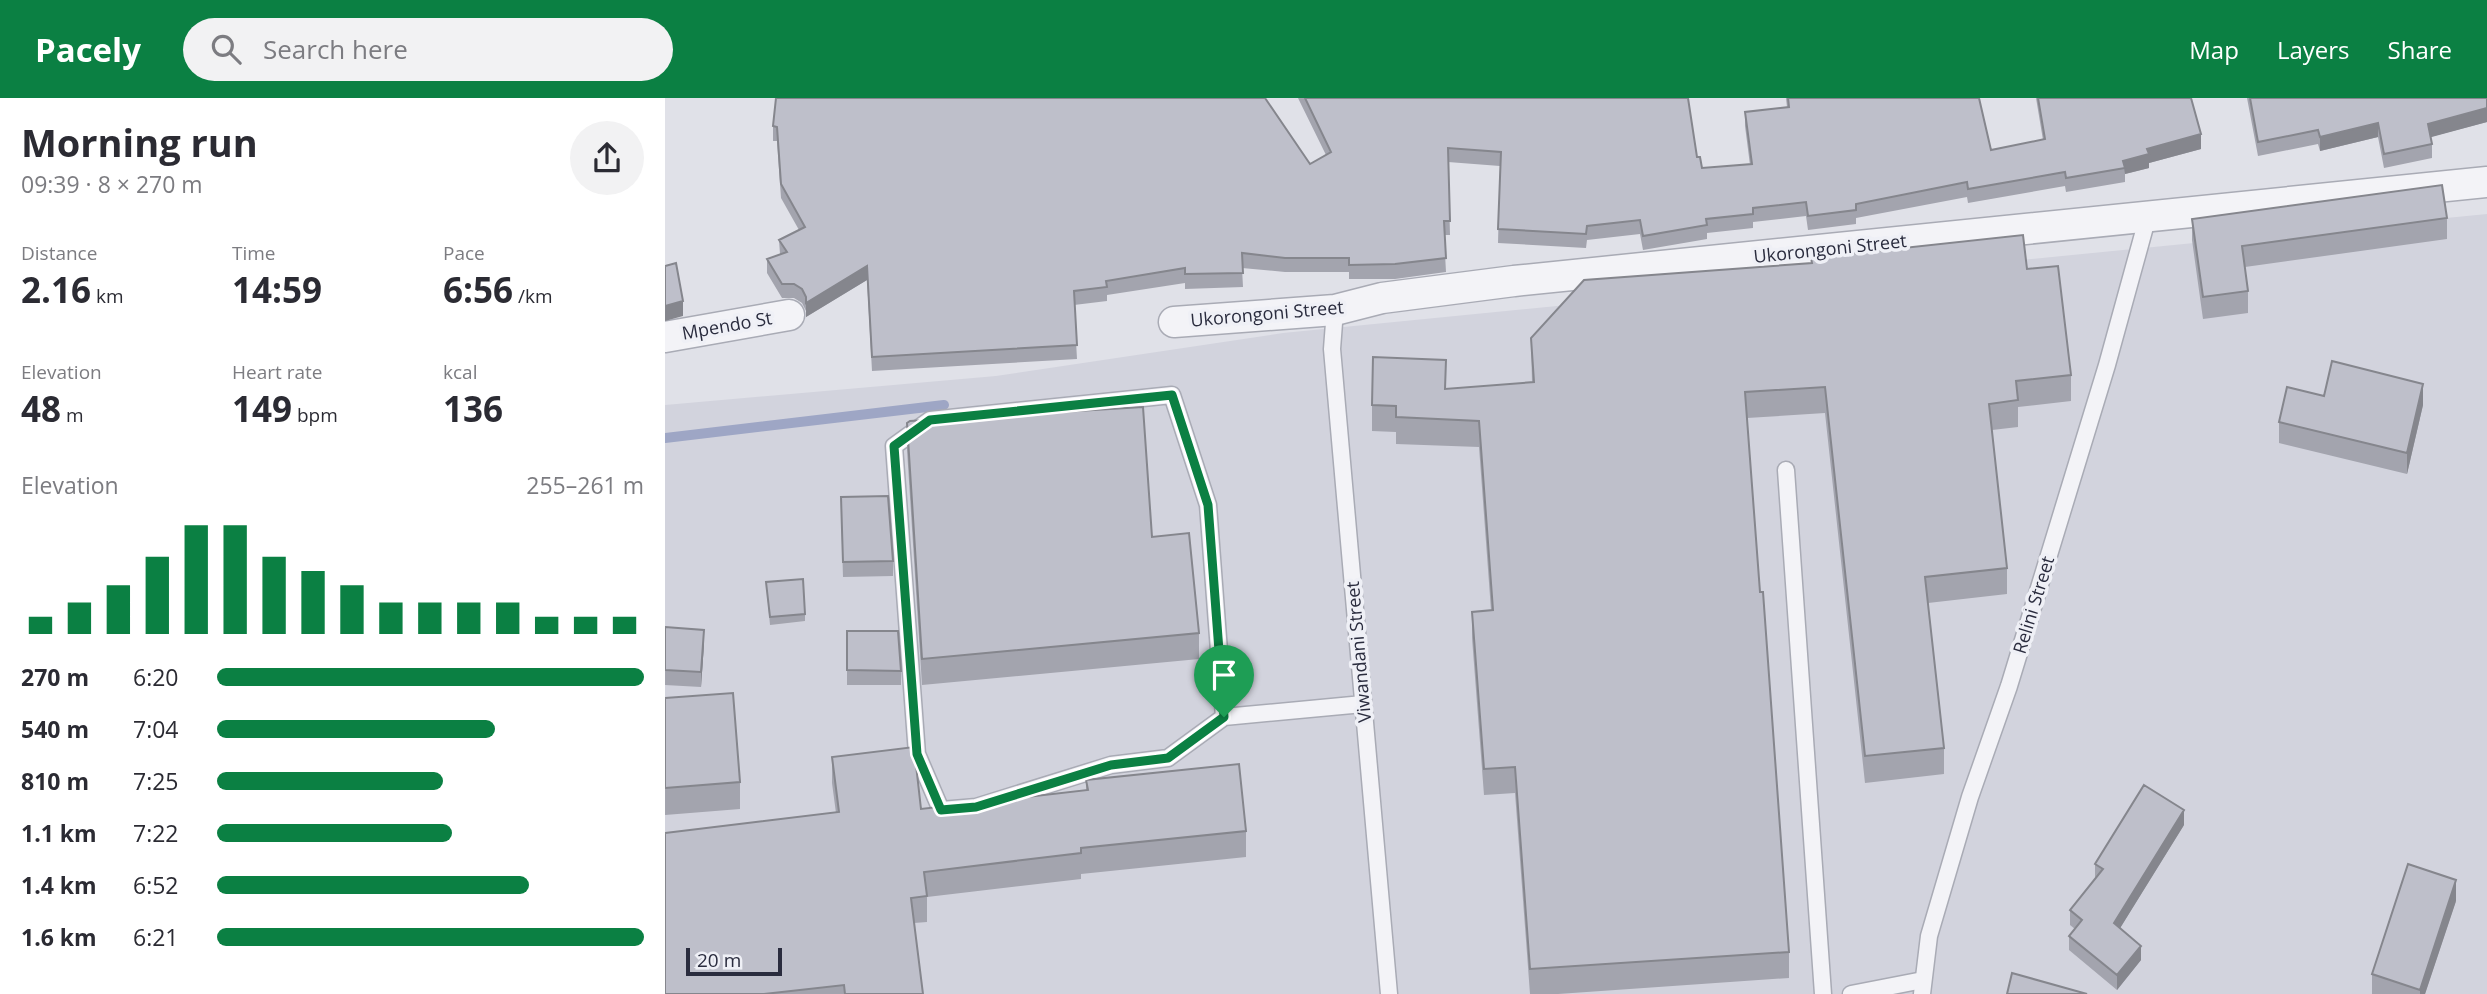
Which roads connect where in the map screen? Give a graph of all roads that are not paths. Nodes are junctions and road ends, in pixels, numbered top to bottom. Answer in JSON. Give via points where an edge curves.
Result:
{"nodes":[{"id":1,"x":2487,"y":182,"type":"edge"},
{"id":2,"x":2148,"y":216,"type":"junction"},
{"id":3,"x":1335,"y":310,"type":"junction"},
{"id":4,"x":789,"y":315,"type":"dead end"},
{"id":5,"x":1174,"y":322,"type":"dead end"},
{"id":6,"x":665,"y":337,"type":"edge"},
{"id":7,"x":1786,"y":470,"type":"dead end"},
{"id":8,"x":1363,"y":704,"type":"junction"},
{"id":9,"x":1224,"y":717,"type":"junction"},
{"id":10,"x":1923,"y":987,"type":"edge"},
{"id":11,"x":1389,"y":994,"type":"edge"},
{"id":12,"x":1823,"y":994,"type":"edge"},
{"id":13,"x":1851,"y":994,"type":"edge"}],
"edges":[{"from":1,"to":2,"type":"street","name":"Ukorongoni Street"},
{"from":2,"to":3,"type":"street","name":"Ukorongoni Street","via":[[1514,281],[1382,298]]},
{"from":2,"to":10,"type":"lane","name":"Relini Street","via":[[2107,366],[1932,923]]},
{"from":3,"to":5,"type":"street","name":"Ukorongoni Street"},
{"from":3,"to":8,"type":"lane","name":"Viwandani Street","via":[[1332,349]]},
{"from":4,"to":6,"type":"street","name":"Mpendo St"},
{"from":7,"to":12,"type":"lane"},
{"from":8,"to":9,"type":"lane"},
{"from":8,"to":11,"type":"lane","name":"Viwandani Street"},
{"from":9,"to":9,"type":"lane","via":[[1168,758],[1111,765],[976,807],[941,810],[917,754],[894,446],[930,420],[1172,395],[1208,505]]},
{"from":10,"to":13,"type":"lane"}]}
